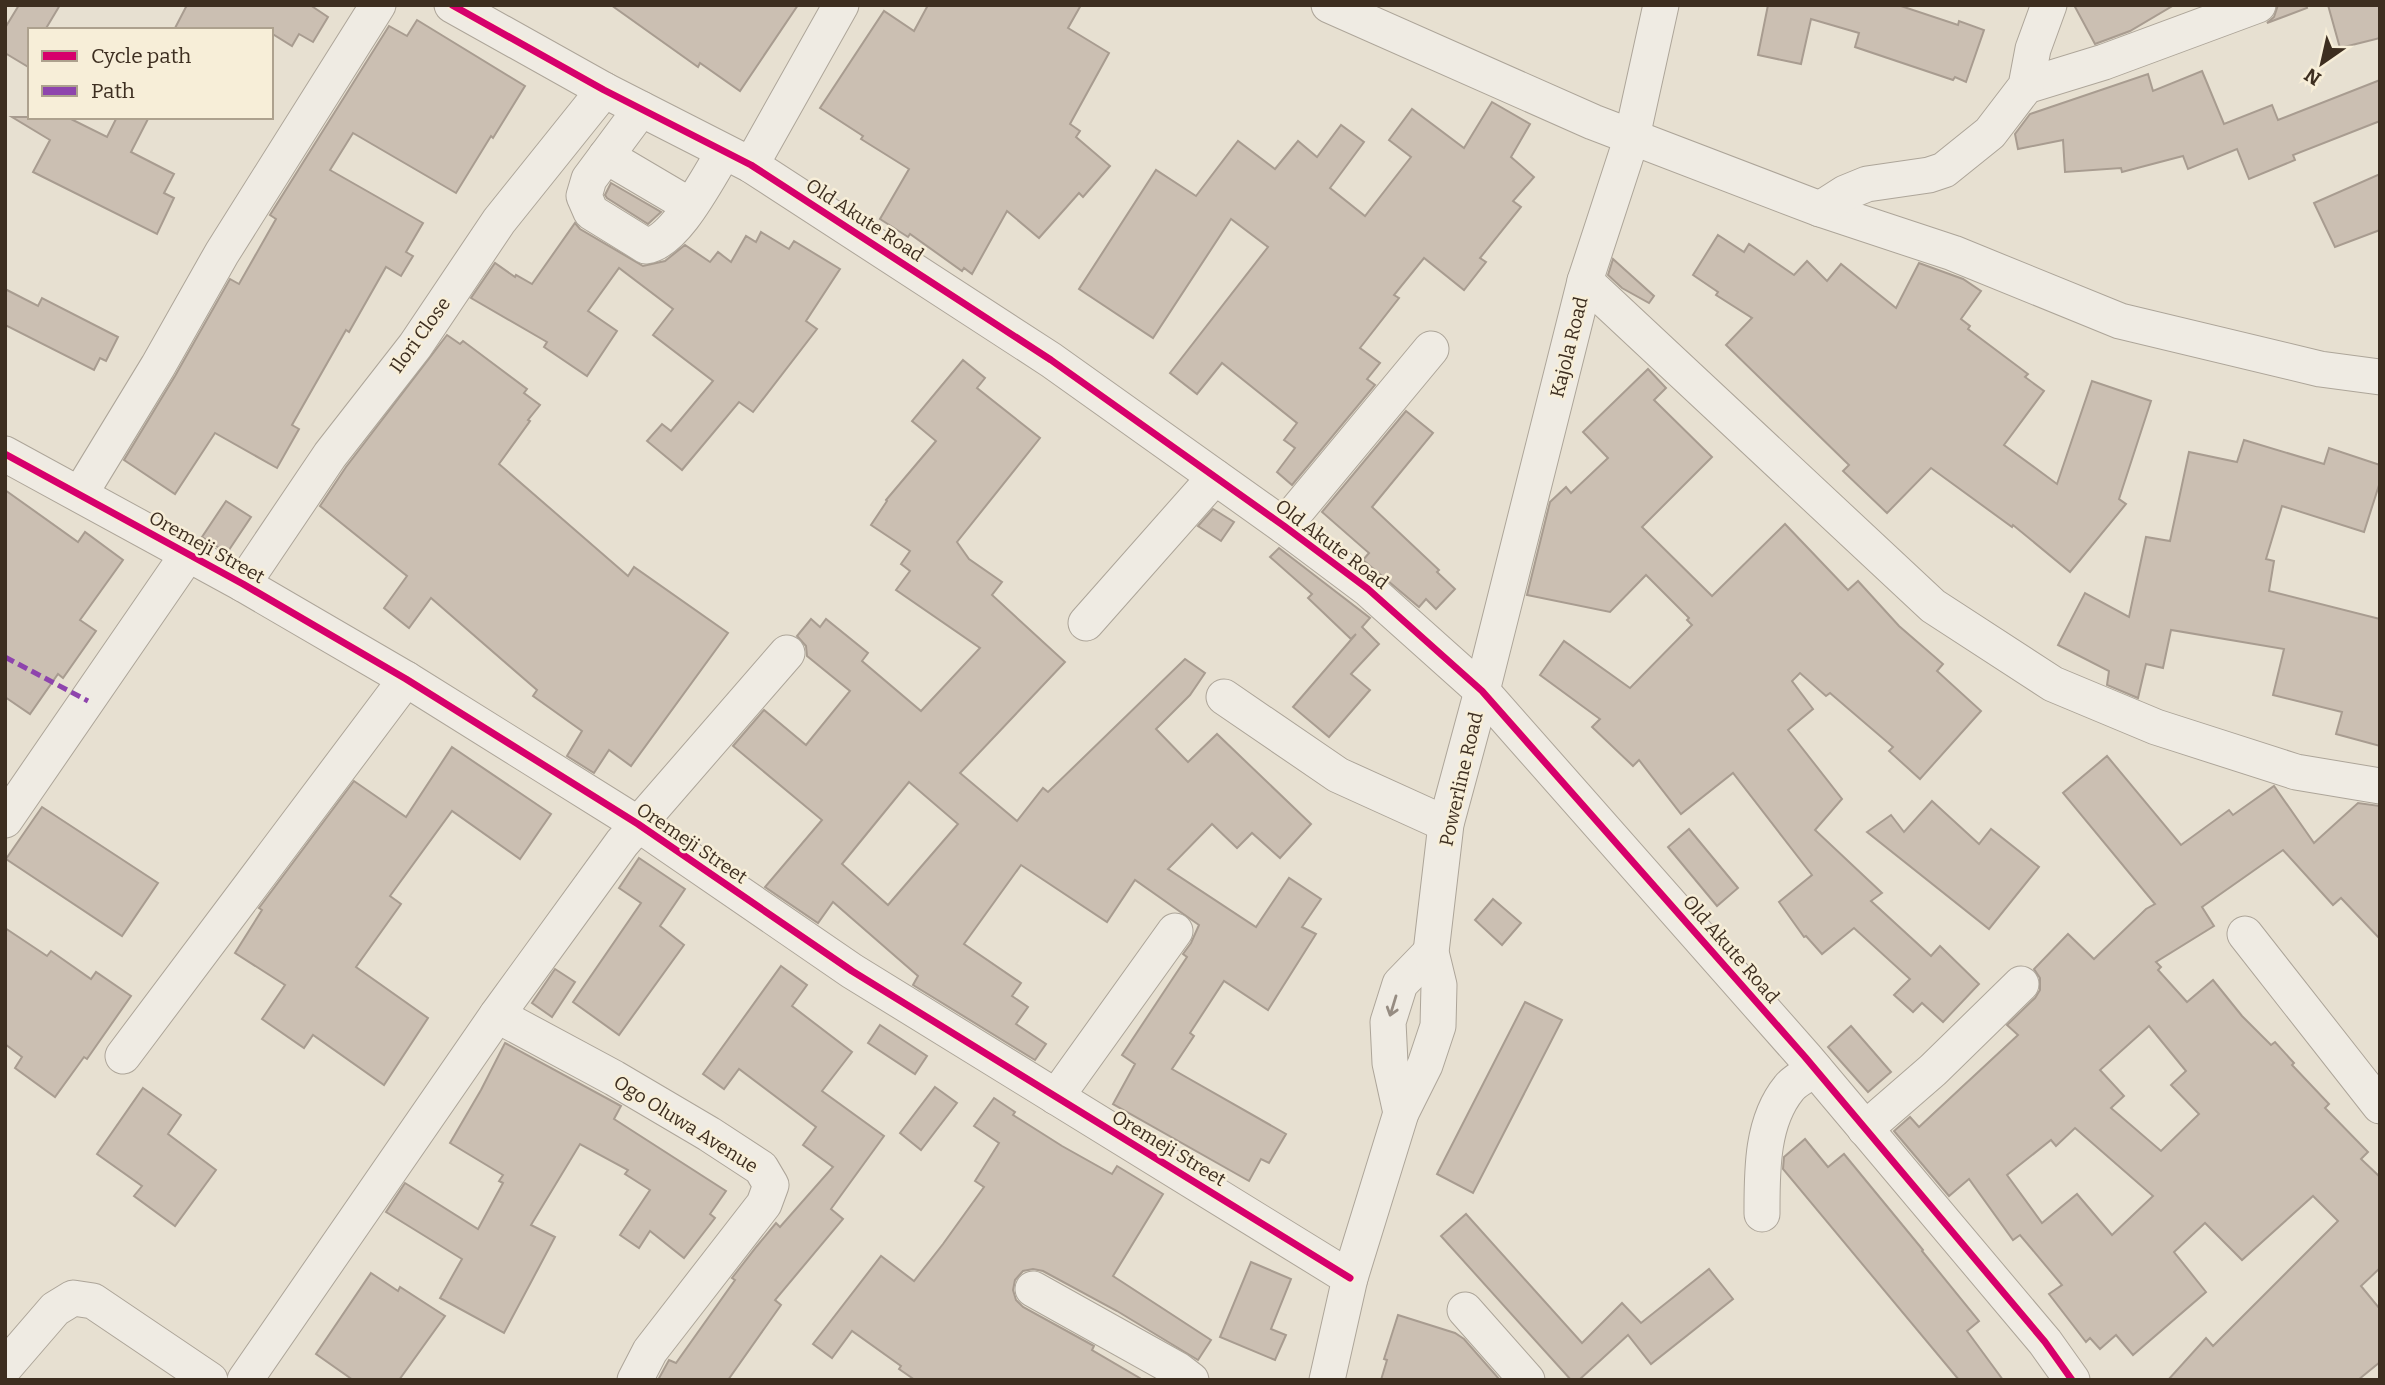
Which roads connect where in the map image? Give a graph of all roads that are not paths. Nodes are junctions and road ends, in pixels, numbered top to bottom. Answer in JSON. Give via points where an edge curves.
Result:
{"nodes":[{"id":1,"x":377,"y":5,"type":"edge"},
{"id":2,"x":452,"y":5,"type":"edge"},
{"id":3,"x":841,"y":5,"type":"edge"},
{"id":4,"x":1329,"y":5,"type":"edge"},
{"id":5,"x":1661,"y":5,"type":"edge"},
{"id":6,"x":2049,"y":5,"type":"edge"},
{"id":7,"x":2258,"y":5,"type":"edge"},
{"id":8,"x":2026,"y":86,"type":"junction"},
{"id":9,"x":604,"y":90,"type":"junction"},
{"id":10,"x":641,"y":109,"type":"junction"},
{"id":11,"x":1632,"y":137,"type":"junction"},
{"id":12,"x":607,"y":156,"type":"junction"},
{"id":13,"x":738,"y":158,"type":"junction"},
{"id":14,"x":689,"y":205,"type":"junction"},
{"id":15,"x":1820,"y":209,"type":"junction"},
{"id":16,"x":1585,"y":281,"type":"junction"},
{"id":17,"x":1431,"y":349,"type":"dead end"},
{"id":18,"x":2380,"y":377,"type":"edge"},
{"id":19,"x":5,"y":454,"type":"edge"},
{"id":20,"x":1215,"y":477,"type":"junction"},
{"id":21,"x":80,"y":494,"type":"junction"},
{"id":22,"x":1284,"y":526,"type":"junction"},
{"id":23,"x":188,"y":554,"type":"junction"},
{"id":24,"x":243,"y":584,"type":"junction"},
{"id":25,"x":1086,"y":623,"type":"dead end"},
{"id":26,"x":787,"y":653,"type":"dead end"},
{"id":27,"x":406,"y":679,"type":"junction"},
{"id":28,"x":1482,"y":691,"type":"junction"},
{"id":29,"x":1224,"y":698,"type":"dead end"},
{"id":30,"x":2380,"y":786,"type":"edge"},
{"id":31,"x":5,"y":820,"type":"edge"},
{"id":32,"x":638,"y":824,"type":"junction"},
{"id":33,"x":1446,"y":824,"type":"junction"},
{"id":34,"x":1175,"y":931,"type":"dead end"},
{"id":35,"x":2245,"y":934,"type":"dead end"},
{"id":36,"x":1431,"y":952,"type":"junction"},
{"id":37,"x":2021,"y":985,"type":"dead end"},
{"id":38,"x":497,"y":1015,"type":"junction"},
{"id":39,"x":123,"y":1056,"type":"dead end"},
{"id":40,"x":1815,"y":1069,"type":"junction"},
{"id":41,"x":1056,"y":1097,"type":"junction"},
{"id":42,"x":2380,"y":1106,"type":"edge"},
{"id":43,"x":1401,"y":1113,"type":"junction"},
{"id":44,"x":1866,"y":1129,"type":"junction"},
{"id":45,"x":1762,"y":1214,"type":"dead end"},
{"id":46,"x":1350,"y":1278,"type":"junction"},
{"id":47,"x":1033,"y":1289,"type":"dead end"},
{"id":48,"x":1465,"y":1310,"type":"dead end"},
{"id":49,"x":5,"y":1367,"type":"edge"},
{"id":50,"x":210,"y":1380,"type":"edge"},
{"id":51,"x":245,"y":1380,"type":"edge"},
{"id":52,"x":635,"y":1380,"type":"edge"},
{"id":53,"x":1191,"y":1380,"type":"edge"},
{"id":54,"x":1327,"y":1380,"type":"edge"},
{"id":55,"x":1527,"y":1380,"type":"edge"},
{"id":56,"x":2072,"y":1380,"type":"edge"}],
"edges":[{"from":1,"to":21,"type":"street","via":[[222,253]]},
{"from":2,"to":9,"type":"street","name":"Old Akute Road"},
{"from":3,"to":13,"type":"street"},
{"from":4,"to":11,"type":"street"},
{"from":5,"to":11,"type":"street","name":"Kajola Road"},
{"from":6,"to":8,"type":"street"},
{"from":7,"to":8,"type":"street"},
{"from":8,"to":15,"type":"street","via":[[1990,133],[1944,170],[1867,184]]},
{"from":9,"to":10,"type":"street","name":"Old Akute Road"},
{"from":9,"to":24,"type":"street","name":"Ilori Close","via":[[499,221],[415,346],[330,454]]},
{"from":10,"to":12,"type":"street"},
{"from":10,"to":13,"type":"street","name":"Old Akute Road"},
{"from":11,"to":15,"type":"street"},
{"from":11,"to":16,"type":"street","name":"Kajola Road"},
{"from":12,"to":14,"type":"street"},
{"from":12,"to":14,"type":"street","via":[[589,179],[584,196],[591,212],[646,246],[670,233]]},
{"from":13,"to":14,"type":"street"},
{"from":13,"to":20,"type":"street","name":"Old Akute Road","via":[[1051,360]]},
{"from":15,"to":18,"type":"street","via":[[1953,253],[2120,321],[2319,369]]},
{"from":16,"to":28,"type":"street","name":"Kajola Road"},
{"from":16,"to":30,"type":"street","via":[[1933,606],[2053,684],[2156,727],[2271,764]]},
{"from":17,"to":22,"type":"street"},
{"from":19,"to":21,"type":"street","name":"Oremeji Street"},
{"from":20,"to":22,"type":"street","name":"Old Akute Road"},
{"from":20,"to":25,"type":"street"},
{"from":21,"to":23,"type":"street","name":"Oremeji Street"},
{"from":22,"to":28,"type":"street","name":"Old Akute Road","via":[[1368,589]]},
{"from":23,"to":24,"type":"street","name":"Oremeji Street"},
{"from":23,"to":31,"type":"street"},
{"from":24,"to":27,"type":"street","name":"Oremeji Street"},
{"from":26,"to":32,"type":"street"},
{"from":27,"to":32,"type":"street","name":"Oremeji Street"},
{"from":27,"to":39,"type":"street"},
{"from":28,"to":33,"type":"street","name":"Powerline Road"},
{"from":28,"to":40,"type":"street","name":"Old Akute Road"},
{"from":29,"to":33,"type":"street","via":[[1338,775]]},
{"from":32,"to":38,"type":"street"},
{"from":32,"to":41,"type":"street","name":"Oremeji Street","via":[[852,971]]},
{"from":33,"to":36,"type":"street","name":"Powerline Road"},
{"from":34,"to":41,"type":"street"},
{"from":35,"to":42,"type":"street"},
{"from":36,"to":43,"type":"street","name":"Powerline Road","via":[[1439,985],[1438,1026]]},
{"from":36,"to":43,"type":"street","name":"Powerline Road","one_way":true,"via":[[1400,984],[1388,1022],[1390,1063]]},
{"from":37,"to":44,"type":"street"},
{"from":38,"to":51,"type":"street"},
{"from":38,"to":52,"type":"street","name":"Ogo Oluwa Avenue","via":[[709,1134],[761,1168],[771,1185],[764,1205],[650,1351]]},
{"from":40,"to":44,"type":"street","name":"Old Akute Road"},
{"from":40,"to":45,"type":"street","via":[[1789,1087],[1775,1112],[1765,1144]]},
{"from":41,"to":46,"type":"street","name":"Oremeji Street"},
{"from":43,"to":46,"type":"street","name":"Powerline Road"},
{"from":44,"to":56,"type":"street","name":"Old Akute Road"},
{"from":46,"to":54,"type":"street","name":"Powerline Road"},
{"from":47,"to":53,"type":"street"},
{"from":48,"to":55,"type":"street"},
{"from":49,"to":50,"type":"street","via":[[55,1308],[73,1298],[93,1301]]}]}
